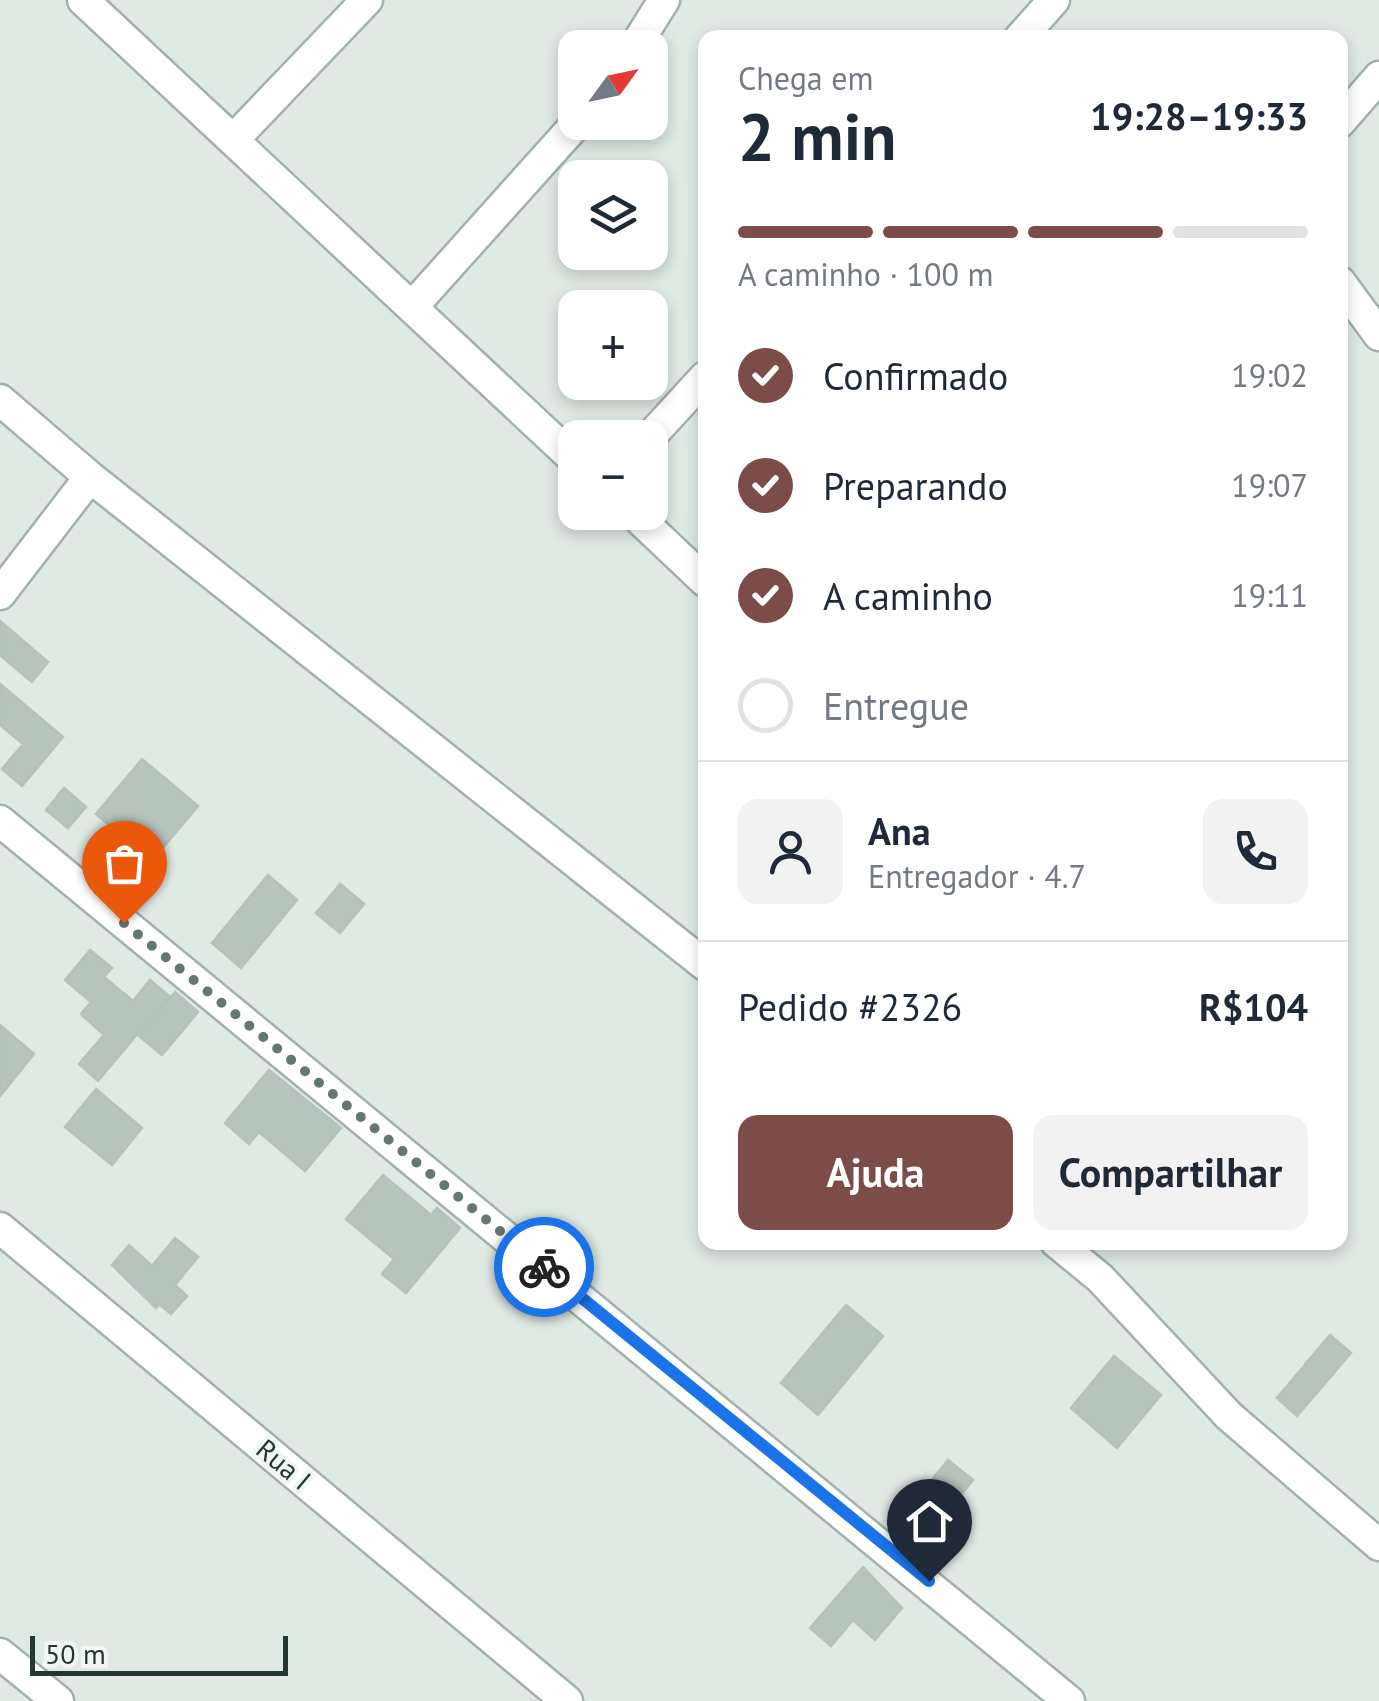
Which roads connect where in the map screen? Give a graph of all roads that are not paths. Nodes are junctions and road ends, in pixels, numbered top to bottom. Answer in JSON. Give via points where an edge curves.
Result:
{"nodes":[{"id":1,"x":83,"y":0,"type":"edge"},
{"id":2,"x":367,"y":0,"type":"edge"},
{"id":3,"x":1054,"y":0,"type":"edge"},
{"id":4,"x":656,"y":3,"type":"edge"},
{"id":5,"x":643,"y":30,"type":"edge"},
{"id":6,"x":1027,"y":30,"type":"edge"},
{"id":7,"x":1379,"y":77,"type":"edge"},
{"id":8,"x":1348,"y":113,"type":"edge"},
{"id":9,"x":232,"y":140,"type":"junction"},
{"id":10,"x":562,"y":140,"type":"edge"},
{"id":11,"x":1348,"y":293,"type":"edge"},
{"id":12,"x":412,"y":307,"type":"junction"},
{"id":13,"x":1379,"y":336,"type":"edge"},
{"id":14,"x":698,"y":385,"type":"edge"},
{"id":15,"x":0,"y":400,"type":"edge"},
{"id":16,"x":666,"y":420,"type":"edge"},
{"id":17,"x":558,"y":444,"type":"edge"},
{"id":18,"x":90,"y":478,"type":"junction"},
{"id":19,"x":651,"y":530,"type":"edge"},
{"id":20,"x":698,"y":574,"type":"edge"},
{"id":21,"x":0,"y":594,"type":"edge"},
{"id":22,"x":0,"y":821,"type":"edge"},
{"id":23,"x":698,"y":959,"type":"edge"},
{"id":24,"x":0,"y":1228,"type":"edge"},
{"id":25,"x":1066,"y":1250,"type":"edge"},
{"id":26,"x":1379,"y":1545,"type":"edge"},
{"id":27,"x":0,"y":1654,"type":"edge"},
{"id":28,"x":58,"y":1701,"type":"edge"},
{"id":29,"x":567,"y":1701,"type":"edge"},
{"id":30,"x":1069,"y":1701,"type":"edge"}],
"edges":[{"from":1,"to":9,"type":"street"},
{"from":2,"to":9,"type":"street"},
{"from":3,"to":6,"type":"street"},
{"from":4,"to":5,"type":"street"},
{"from":7,"to":8,"type":"street"},
{"from":9,"to":12,"type":"street"},
{"from":10,"to":12,"type":"street"},
{"from":11,"to":13,"type":"street"},
{"from":12,"to":17,"type":"street"},
{"from":14,"to":16,"type":"street"},
{"from":15,"to":18,"type":"street"},
{"from":18,"to":21,"type":"street"},
{"from":18,"to":23,"type":"street"},
{"from":19,"to":20,"type":"street"},
{"from":22,"to":30,"type":"street"},
{"from":24,"to":29,"type":"street","name":"Rua I"},
{"from":25,"to":26,"type":"street","via":[[1230,1416]]},
{"from":27,"to":28,"type":"street"}]}
